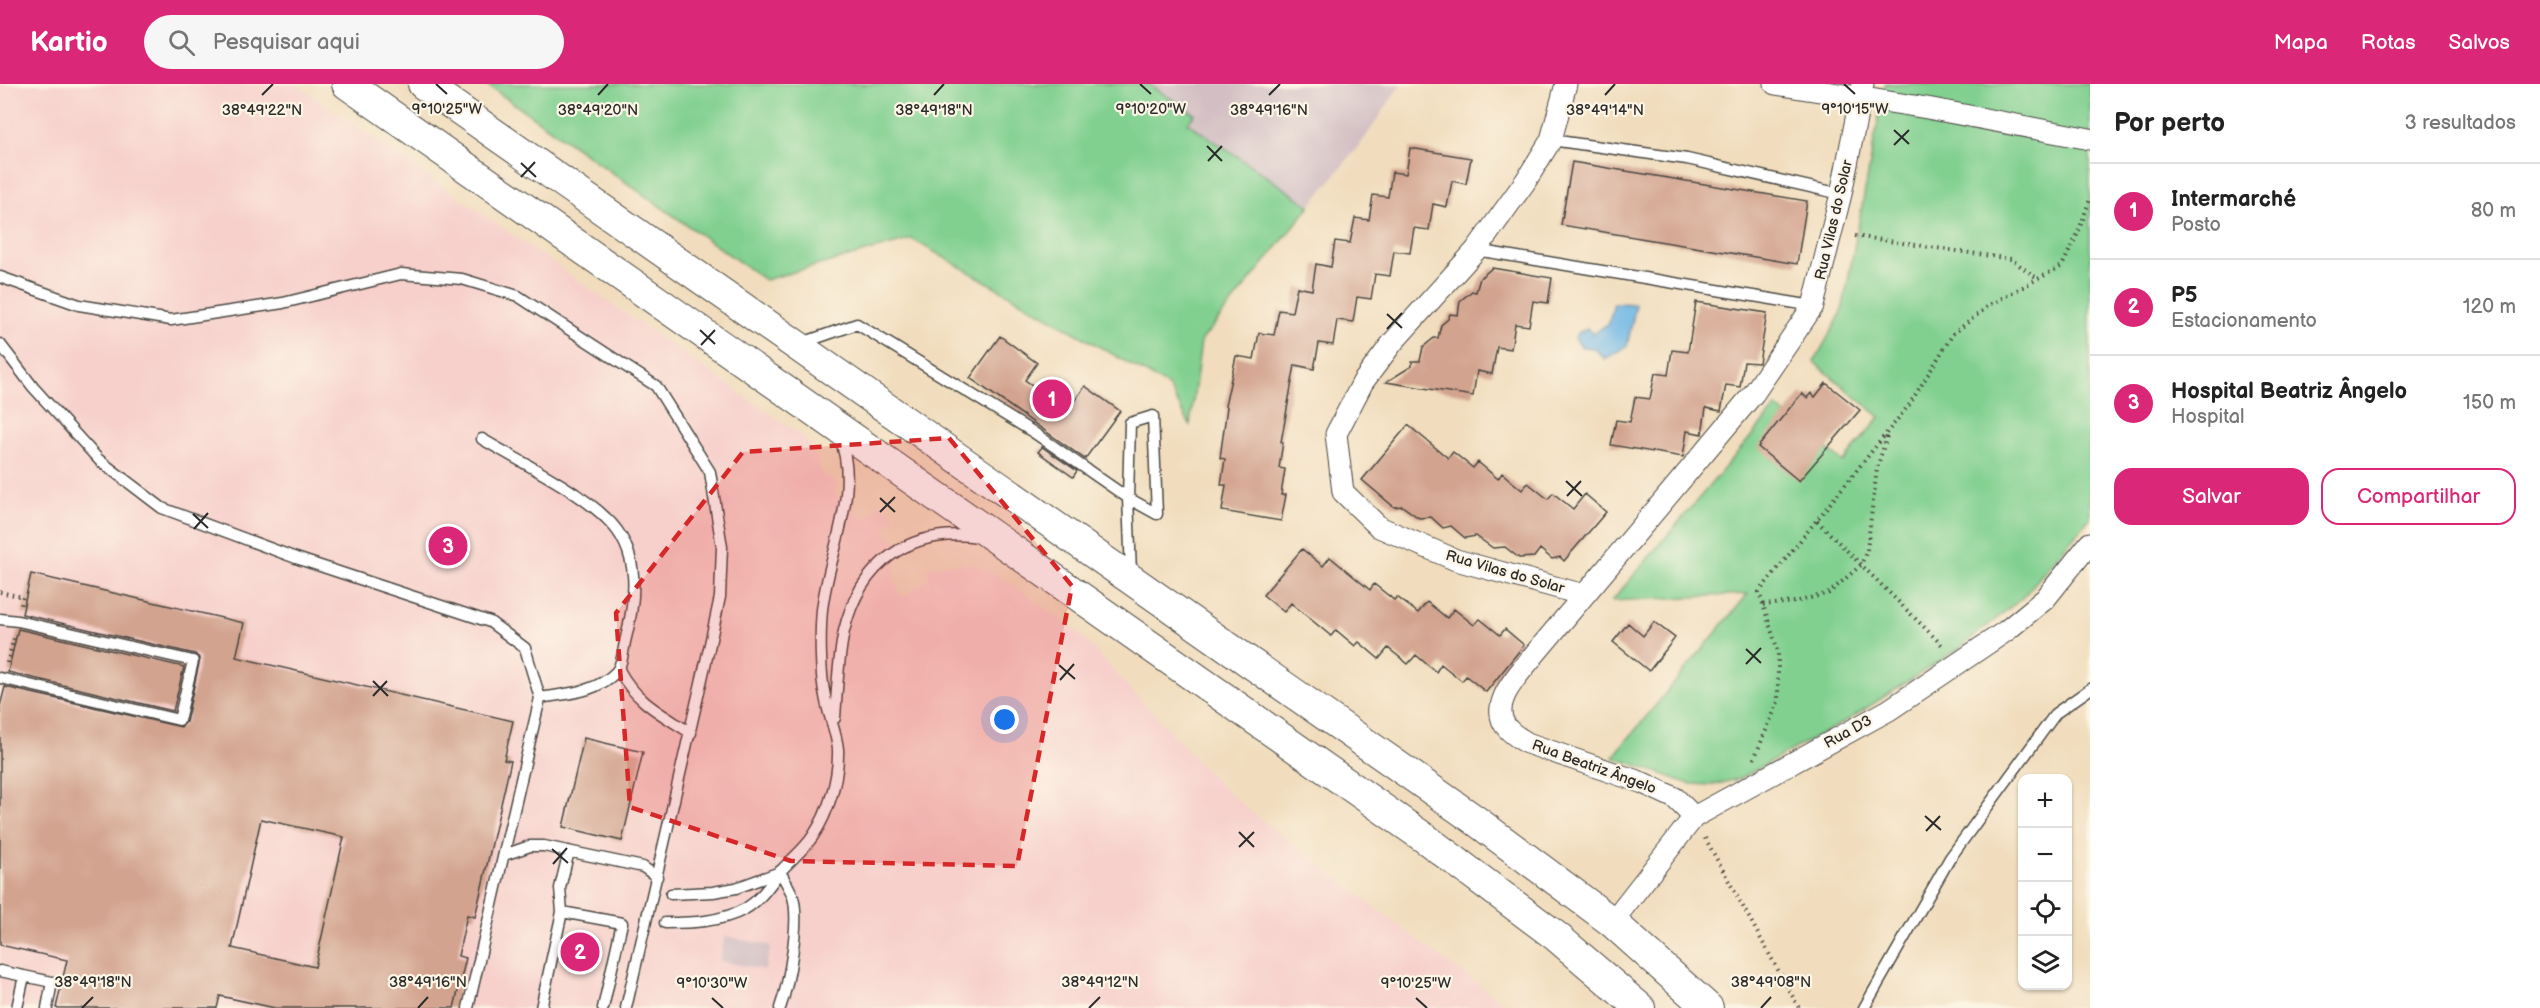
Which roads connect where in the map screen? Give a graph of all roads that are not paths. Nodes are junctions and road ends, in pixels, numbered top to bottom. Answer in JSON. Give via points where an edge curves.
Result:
{"nodes":[{"id":1,"x":347,"y":84,"type":"edge"},
{"id":2,"x":423,"y":84,"type":"edge"},
{"id":3,"x":1566,"y":84,"type":"edge"},
{"id":4,"x":1775,"y":84,"type":"edge"},
{"id":5,"x":1862,"y":90,"type":"edge"},
{"id":6,"x":2090,"y":139,"type":"edge"},
{"id":7,"x":1551,"y":140,"type":"junction"},
{"id":8,"x":1841,"y":194,"type":"junction"},
{"id":9,"x":1476,"y":250,"type":"junction"},
{"id":10,"x":0,"y":278,"type":"edge"},
{"id":11,"x":1813,"y":306,"type":"junction"},
{"id":12,"x":0,"y":344,"type":"edge"},
{"id":13,"x":796,"y":344,"type":"junction"},
{"id":14,"x":826,"y":419,"type":"junction"},
{"id":15,"x":482,"y":440,"type":"dead end"},
{"id":16,"x":1128,"y":498,"type":"junction"},
{"id":17,"x":999,"y":540,"type":"junction"},
{"id":18,"x":2090,"y":543,"type":"edge"},
{"id":19,"x":1132,"y":580,"type":"junction"},
{"id":20,"x":1584,"y":595,"type":"junction"},
{"id":21,"x":0,"y":619,"type":"edge"},
{"id":22,"x":619,"y":670,"type":"junction"},
{"id":23,"x":0,"y":678,"type":"edge"},
{"id":24,"x":2090,"y":688,"type":"edge"},
{"id":25,"x":540,"y":698,"type":"junction"},
{"id":26,"x":834,"y":725,"type":"junction"},
{"id":27,"x":691,"y":733,"type":"junction"},
{"id":28,"x":1694,"y":818,"type":"junction"},
{"id":29,"x":569,"y":851,"type":"junction"},
{"id":30,"x":504,"y":855,"type":"junction"},
{"id":31,"x":780,"y":872,"type":"junction"},
{"id":32,"x":657,"y":877,"type":"junction"},
{"id":33,"x":671,"y":894,"type":"dead end"},
{"id":34,"x":562,"y":912,"type":"junction"},
{"id":35,"x":1612,"y":922,"type":"junction"},
{"id":36,"x":665,"y":923,"type":"dead end"},
{"id":37,"x":0,"y":971,"type":"edge"},
{"id":38,"x":24,"y":976,"type":"junction"},
{"id":39,"x":17,"y":1008,"type":"edge"},
{"id":40,"x":46,"y":1008,"type":"edge"},
{"id":41,"x":468,"y":1008,"type":"edge"},
{"id":42,"x":541,"y":1008,"type":"edge"},
{"id":43,"x":603,"y":1008,"type":"edge"},
{"id":44,"x":626,"y":1008,"type":"edge"},
{"id":45,"x":780,"y":1008,"type":"edge"},
{"id":46,"x":1640,"y":1008,"type":"edge"},
{"id":47,"x":1708,"y":1008,"type":"edge"},
{"id":48,"x":1864,"y":1008,"type":"edge"}],
"edges":[{"from":1,"to":14,"type":"main road"},
{"from":2,"to":13,"type":"main road"},
{"from":3,"to":7,"type":"street","name":"Rua Vilas do Solar"},
{"from":4,"to":5,"type":"street"},
{"from":5,"to":6,"type":"street"},
{"from":5,"to":8,"type":"street","name":"Rua Vilas do Solar"},
{"from":7,"to":8,"type":"lane","via":[[1687,159]]},
{"from":7,"to":9,"type":"street","name":"Rua Vilas do Solar"},
{"from":8,"to":11,"type":"street","name":"Rua Vilas do Solar"},
{"from":9,"to":11,"type":"lane"},
{"from":9,"to":20,"type":"street","name":"Rua Vilas do Solar","via":[[1393,342],[1363,382],[1336,434],[1342,492],[1378,527],[1456,560]]},
{"from":10,"to":27,"type":"lane","via":[[79,305],[171,320],[283,303],[401,274],[462,279],[518,296],[656,386],[710,472],[722,547],[720,597]]},
{"from":11,"to":20,"type":"street","name":"Rua Vilas do Solar","via":[[1754,393]]},
{"from":12,"to":25,"type":"lane","via":[[99,460],[162,508],[296,558],[490,622],[525,648]]},
{"from":13,"to":16,"type":"lane","via":[[857,324],[1033,432]]},
{"from":13,"to":19,"type":"main road"},
{"from":14,"to":17,"type":"main road"},
{"from":14,"to":26,"type":"lane","via":[[839,437],[848,482],[822,610],[824,696]]},
{"from":15,"to":22,"type":"lane","via":[[576,495],[606,518],[623,538],[632,561],[635,587]]},
{"from":16,"to":16,"type":"lane","via":[[1130,423],[1153,416],[1157,514]]},
{"from":16,"to":19,"type":"lane"},
{"from":17,"to":26,"type":"lane","via":[[956,534],[912,542],[887,556],[866,579],[849,612],[844,633]]},
{"from":17,"to":46,"type":"main road","via":[[1426,839],[1557,937]]},
{"from":18,"to":28,"type":"street","name":"Rua D3","via":[[2045,600],[1960,663],[1888,710]]},
{"from":19,"to":35,"type":"main road"},
{"from":20,"to":28,"type":"street","name":"Rua Beatriz Ângelo","via":[[1508,688],[1502,710],[1507,728],[1527,742],[1675,798]]},
{"from":21,"to":23,"type":"lane","via":[[193,661],[179,720]]},
{"from":22,"to":25,"type":"lane","via":[[596,688]]},
{"from":22,"to":27,"type":"lane","via":[[642,702]]},
{"from":24,"to":48,"type":"lane","via":[[2056,712],[1950,858]]},
{"from":25,"to":30,"type":"lane"},
{"from":26,"to":31,"type":"lane","via":[[837,770],[829,805],[813,836]]},
{"from":27,"to":32,"type":"lane"},
{"from":28,"to":35,"type":"street","name":"Rua D3"},
{"from":29,"to":30,"type":"lane","via":[[530,846]]},
{"from":29,"to":32,"type":"lane","via":[[643,867]]},
{"from":29,"to":34,"type":"lane","via":[[560,888]]},
{"from":30,"to":41,"type":"lane"},
{"from":31,"to":33,"type":"lane","via":[[736,888]]},
{"from":31,"to":36,"type":"lane","via":[[745,909],[720,918]]},
{"from":31,"to":45,"type":"lane","via":[[793,897],[795,921],[791,963]]},
{"from":32,"to":44,"type":"lane"},
{"from":34,"to":42,"type":"lane"},
{"from":34,"to":43,"type":"lane","via":[[622,923]]},
{"from":35,"to":47,"type":"main road"},
{"from":37,"to":38,"type":"lane"},
{"from":38,"to":39,"type":"lane"},
{"from":38,"to":40,"type":"lane","via":[[52,982]]}]}
